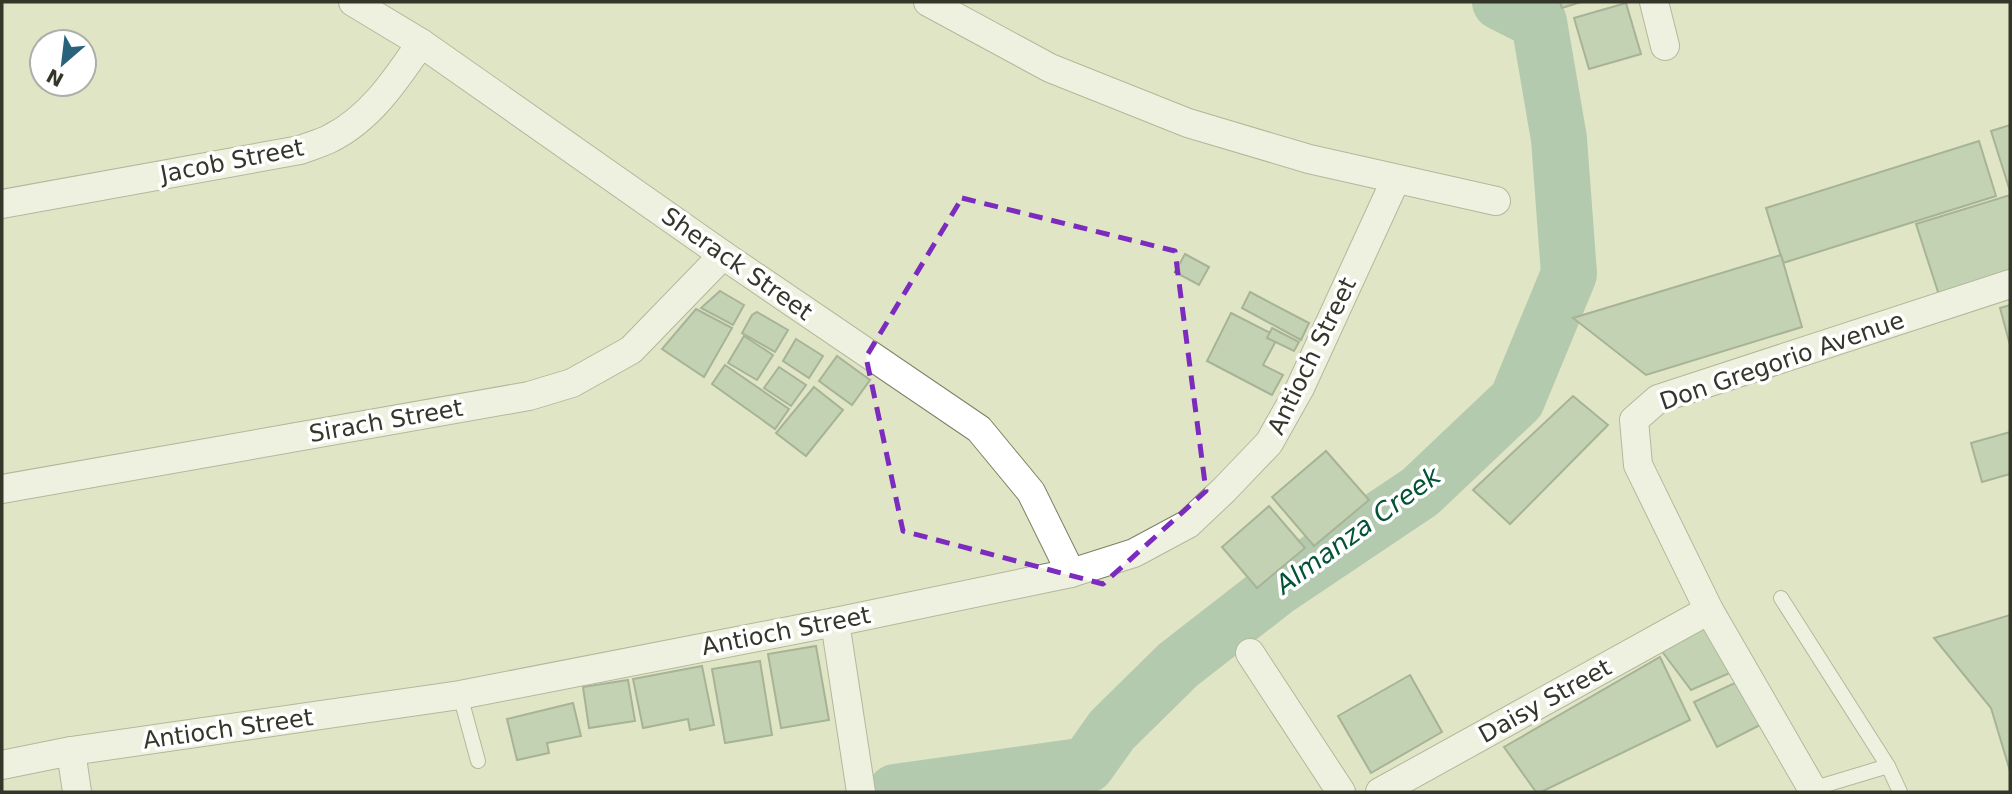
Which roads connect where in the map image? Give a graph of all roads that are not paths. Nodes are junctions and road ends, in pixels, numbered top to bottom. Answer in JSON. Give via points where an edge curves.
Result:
{"nodes":[{"id":1,"x":353,"y":2,"type":"edge"},
{"id":2,"x":928,"y":2,"type":"edge"},
{"id":3,"x":1654,"y":2,"type":"edge"},
{"id":4,"x":421,"y":43,"type":"junction"},
{"id":5,"x":1665,"y":46,"type":"dead end"},
{"id":6,"x":1396,"y":178,"type":"junction"},
{"id":7,"x":1496,"y":201,"type":"dead end"},
{"id":8,"x":2,"y":204,"type":"edge"},
{"id":9,"x":723,"y":256,"type":"junction"},
{"id":10,"x":2010,"y":284,"type":"edge"},
{"id":11,"x":2,"y":489,"type":"edge"},
{"id":12,"x":1071,"y":573,"type":"junction"},
{"id":13,"x":1781,"y":598,"type":"dead end"},
{"id":14,"x":1709,"y":610,"type":"junction"},
{"id":15,"x":835,"y":622,"type":"junction"},
{"id":16,"x":1250,"y":653,"type":"dead end"},
{"id":17,"x":460,"y":695,"type":"junction"},
{"id":18,"x":71,"y":751,"type":"junction"},
{"id":19,"x":478,"y":761,"type":"dead end"},
{"id":20,"x":2,"y":765,"type":"edge"},
{"id":21,"x":1888,"y":766,"type":"junction"},
{"id":22,"x":1810,"y":791,"type":"edge"},
{"id":23,"x":77,"y":792,"type":"edge"},
{"id":24,"x":861,"y":792,"type":"edge"},
{"id":25,"x":1341,"y":792,"type":"edge"},
{"id":26,"x":1380,"y":792,"type":"edge"},
{"id":27,"x":1900,"y":792,"type":"edge"}],
"edges":[{"from":1,"to":4,"type":"street","name":"Sherack Street"},
{"from":2,"to":6,"type":"street","via":[[1050,68],[1188,123],[1309,159]]},
{"from":3,"to":5,"type":"street"},
{"from":4,"to":8,"type":"street","name":"Jacob Street","via":[[394,83],[359,119],[332,138],[300,150]]},
{"from":4,"to":9,"type":"street","name":"Sherack Street"},
{"from":6,"to":7,"type":"street"},
{"from":6,"to":12,"type":"street","name":"Antioch Street","via":[[1300,388],[1269,443],[1188,524],[1134,553]]},
{"from":9,"to":11,"type":"street","name":"Sirach Street","via":[[631,350],[572,383],[529,396]]},
{"from":9,"to":12,"type":"street","name":"Sherack Street","via":[[979,429],[1031,492]]},
{"from":10,"to":14,"type":"street","name":"Don Gregorio Avenue","via":[[1658,399],[1634,420],[1638,465]]},
{"from":12,"to":15,"type":"street","name":"Antioch Street"},
{"from":13,"to":21,"type":"lane"},
{"from":14,"to":22,"type":"street","name":"Don Gregorio Avenue"},
{"from":14,"to":26,"type":"street","name":"Daisy Street"},
{"from":15,"to":17,"type":"street","name":"Antioch Street"},
{"from":15,"to":24,"type":"street"},
{"from":16,"to":25,"type":"street"},
{"from":17,"to":18,"type":"street","name":"Antioch Street"},
{"from":17,"to":19,"type":"lane"},
{"from":18,"to":20,"type":"street","name":"Antioch Street"},
{"from":18,"to":23,"type":"street"},
{"from":21,"to":22,"type":"lane"},
{"from":21,"to":27,"type":"lane"}]}
